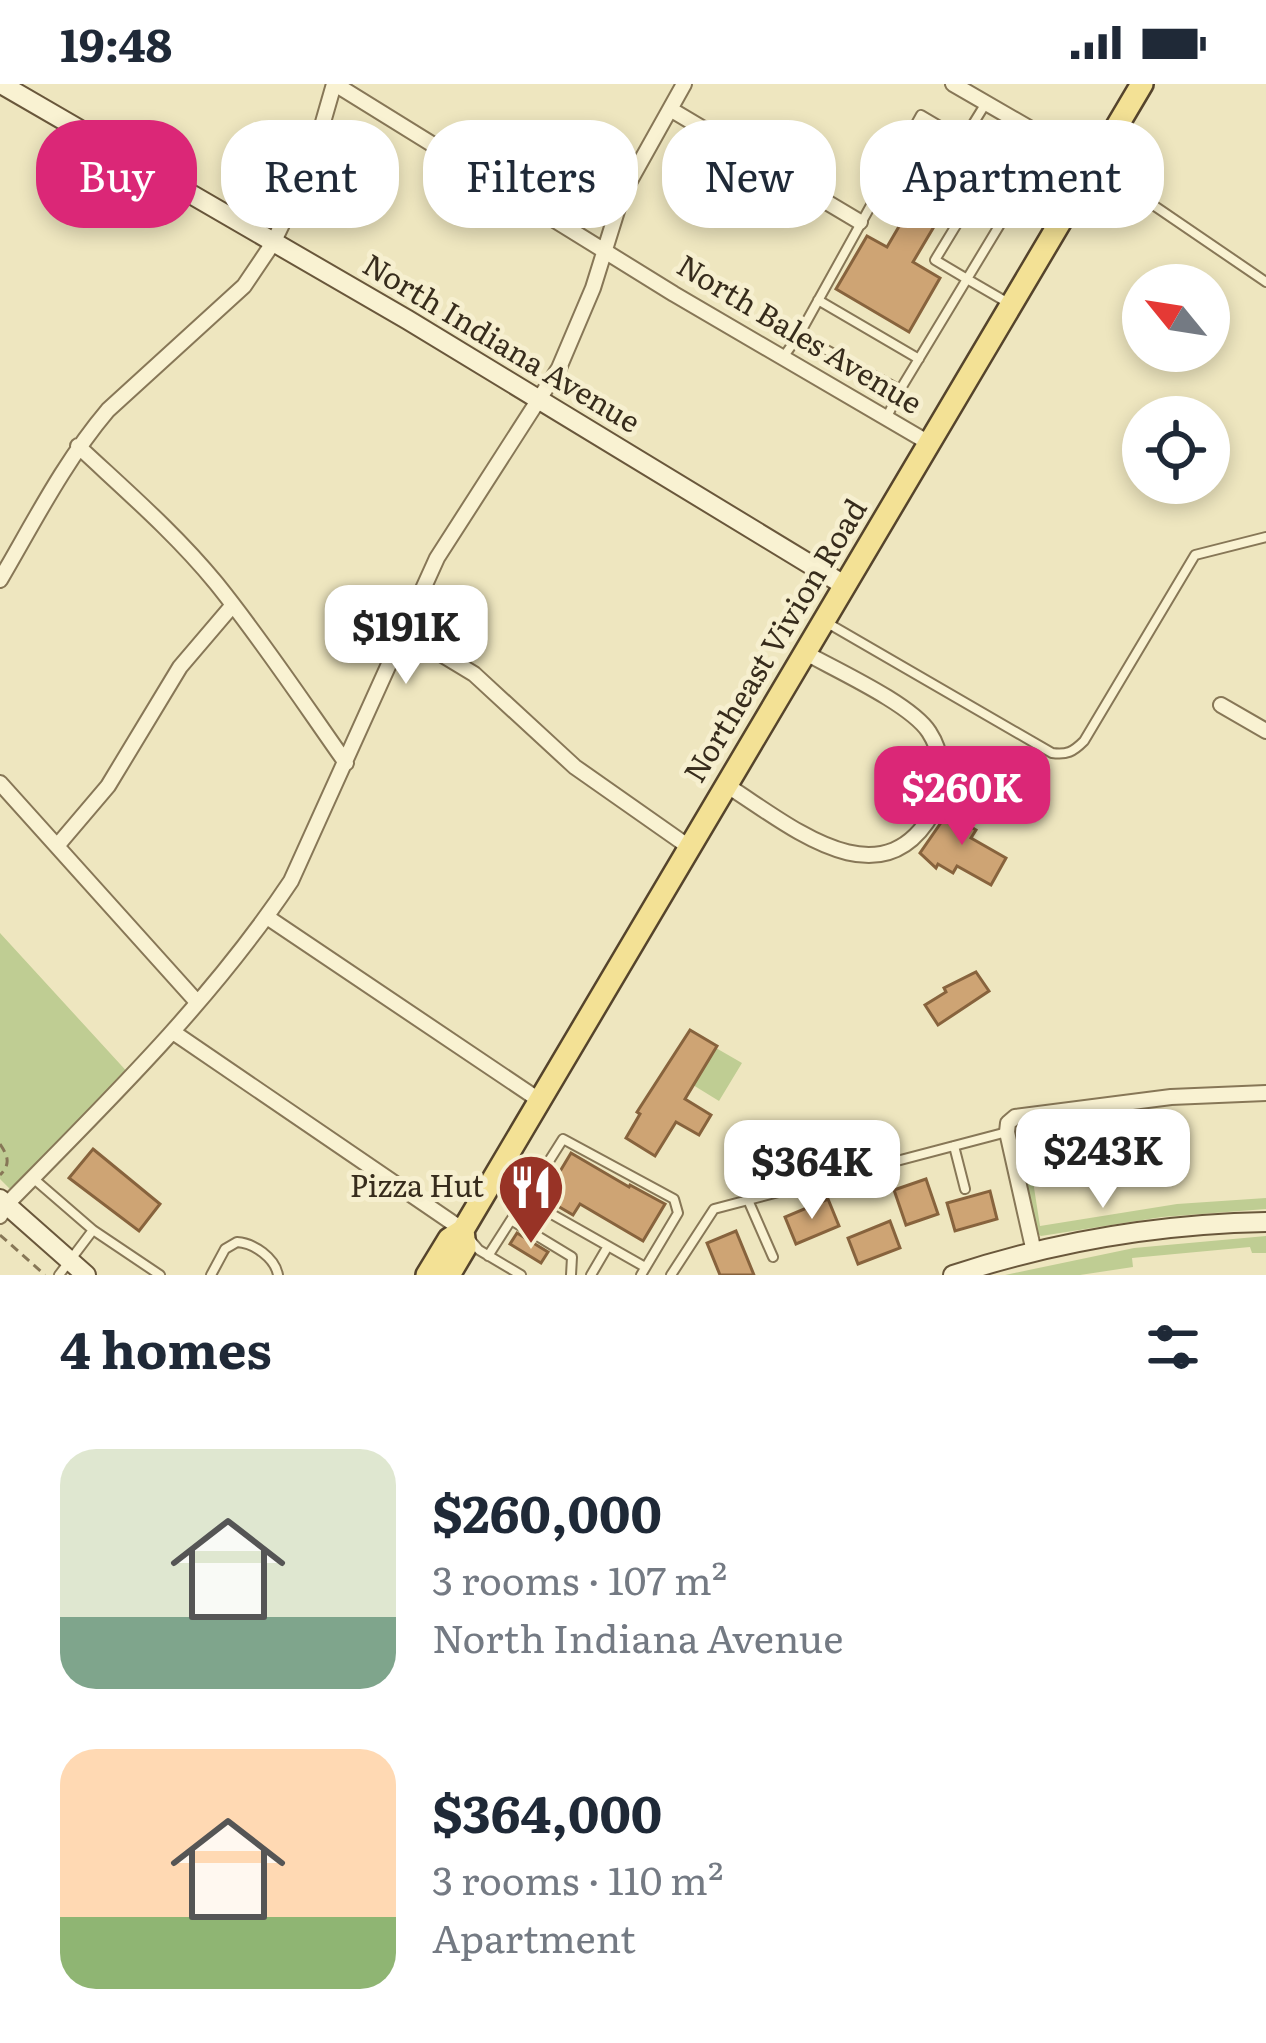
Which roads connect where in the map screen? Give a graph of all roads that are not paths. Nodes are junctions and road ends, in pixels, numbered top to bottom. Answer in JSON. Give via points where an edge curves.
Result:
{"nodes":[{"id":1,"x":1,"y":84,"type":"edge"},
{"id":2,"x":335,"y":84,"type":"edge"},
{"id":3,"x":684,"y":84,"type":"edge"},
{"id":4,"x":953,"y":84,"type":"edge"},
{"id":5,"x":1142,"y":84,"type":"edge"},
{"id":6,"x":986,"y":104,"type":"junction"},
{"id":7,"x":670,"y":109,"type":"junction"},
{"id":8,"x":976,"y":120,"type":"edge"},
{"id":9,"x":1014,"y":120,"type":"edge"},
{"id":10,"x":1121,"y":120,"type":"edge"},
{"id":11,"x":1164,"y":213,"type":"edge"},
{"id":12,"x":860,"y":222,"type":"joint"},
{"id":13,"x":954,"y":228,"type":"edge"},
{"id":14,"x":998,"y":228,"type":"edge"},
{"id":15,"x":1057,"y":228,"type":"edge"},
{"id":16,"x":273,"y":243,"type":"junction"},
{"id":17,"x":604,"y":251,"type":"junction"},
{"id":18,"x":967,"y":279,"type":"junction"},
{"id":19,"x":1266,"y":282,"type":"edge"},
{"id":20,"x":818,"y":300,"type":"junction"},
{"id":21,"x":1011,"y":304,"type":"junction"},
{"id":22,"x":799,"y":334,"type":"junction"},
{"id":23,"x":783,"y":358,"type":"junction"},
{"id":24,"x":919,"y":359,"type":"junction"},
{"id":25,"x":900,"y":390,"type":"junction"},
{"id":26,"x":538,"y":400,"type":"junction"},
{"id":27,"x":886,"y":418,"type":"junction"},
{"id":28,"x":928,"y":443,"type":"junction"},
{"id":29,"x":78,"y":446,"type":"junction"},
{"id":30,"x":1266,"y":537,"type":"edge"},
{"id":31,"x":0,"y":580,"type":"edge"},
{"id":32,"x":844,"y":585,"type":"junction"},
{"id":33,"x":232,"y":605,"type":"junction"},
{"id":34,"x":823,"y":620,"type":"junction"},
{"id":35,"x":403,"y":631,"type":"junction"},
{"id":36,"x":804,"y":652,"type":"junction"},
{"id":37,"x":1221,"y":705,"type":"dead end"},
{"id":38,"x":1266,"y":730,"type":"edge"},
{"id":39,"x":346,"y":763,"type":"junction"},
{"id":40,"x":0,"y":783,"type":"edge"},
{"id":41,"x":726,"y":785,"type":"junction"},
{"id":42,"x":57,"y":846,"type":"junction"},
{"id":43,"x":689,"y":847,"type":"junction"},
{"id":44,"x":267,"y":917,"type":"junction"},
{"id":45,"x":197,"y":1002,"type":"junction"},
{"id":46,"x":172,"y":1032,"type":"junction"},
{"id":47,"x":1266,"y":1093,"type":"edge"},
{"id":48,"x":539,"y":1100,"type":"junction"},
{"id":49,"x":1008,"y":1128,"type":"junction"},
{"id":50,"x":953,"y":1146,"type":"junction"},
{"id":51,"x":32,"y":1178,"type":"junction"},
{"id":52,"x":492,"y":1180,"type":"junction"},
{"id":53,"x":965,"y":1189,"type":"dead end"},
{"id":54,"x":525,"y":1199,"type":"junction"},
{"id":55,"x":748,"y":1200,"type":"junction"},
{"id":56,"x":2,"y":1206,"type":"edge"},
{"id":57,"x":511,"y":1220,"type":"junction"},
{"id":58,"x":1266,"y":1222,"type":"edge"},
{"id":59,"x":93,"y":1229,"type":"junction"},
{"id":60,"x":463,"y":1230,"type":"junction"},
{"id":61,"x":608,"y":1246,"type":"junction"},
{"id":62,"x":1034,"y":1252,"type":"junction"},
{"id":63,"x":488,"y":1256,"type":"junction"},
{"id":64,"x":773,"y":1257,"type":"dead end"},
{"id":65,"x":63,"y":1268,"type":"edge"},
{"id":66,"x":643,"y":1271,"type":"edge"},
{"id":67,"x":86,"y":1275,"type":"edge"},
{"id":68,"x":160,"y":1275,"type":"edge"},
{"id":69,"x":211,"y":1275,"type":"edge"},
{"id":70,"x":278,"y":1275,"type":"edge"},
{"id":71,"x":427,"y":1275,"type":"edge"},
{"id":72,"x":449,"y":1275,"type":"edge"},
{"id":73,"x":521,"y":1275,"type":"edge"},
{"id":74,"x":571,"y":1275,"type":"edge"},
{"id":75,"x":591,"y":1275,"type":"edge"},
{"id":76,"x":671,"y":1275,"type":"edge"},
{"id":77,"x":952,"y":1275,"type":"edge"}],
"edges":[{"from":1,"to":16,"type":"street","name":"North Indiana Avenue"},
{"from":2,"to":16,"type":"street","via":[[311,164]]},
{"from":2,"to":17,"type":"street","name":"North Bales Avenue"},
{"from":3,"to":7,"type":"street"},
{"from":4,"to":6,"type":"street"},
{"from":5,"to":10,"type":"main road","name":"Northeast Vivion Road"},
{"from":6,"to":8,"type":"lane"},
{"from":6,"to":9,"type":"street"},
{"from":7,"to":12,"type":"street"},
{"from":7,"to":17,"type":"street","via":[[622,195]]},
{"from":11,"to":19,"type":"lane"},
{"from":12,"to":20,"type":"lane"},
{"from":13,"to":18,"type":"lane","via":[[935,260]]},
{"from":14,"to":18,"type":"lane"},
{"from":15,"to":21,"type":"main road","name":"Northeast Vivion Road"},
{"from":16,"to":26,"type":"street","name":"North Indiana Avenue"},
{"from":16,"to":29,"type":"street","via":[[244,286]]},
{"from":17,"to":23,"type":"street","name":"North Bales Avenue"},
{"from":17,"to":26,"type":"street","via":[[580,322]]},
{"from":18,"to":21,"type":"lane"},
{"from":18,"to":24,"type":"lane"},
{"from":20,"to":22,"type":"lane"},
{"from":20,"to":24,"type":"lane"},
{"from":21,"to":28,"type":"main road","name":"Northeast Vivion Road"},
{"from":22,"to":23,"type":"lane"},
{"from":22,"to":25,"type":"lane"},
{"from":23,"to":27,"type":"street","name":"North Bales Avenue"},
{"from":24,"to":25,"type":"lane"},
{"from":25,"to":27,"type":"lane"},
{"from":26,"to":32,"type":"street","name":"North Indiana Avenue"},
{"from":26,"to":35,"type":"street","via":[[437,558]]},
{"from":27,"to":28,"type":"street","name":"North Bales Avenue"},
{"from":28,"to":32,"type":"main road","name":"Northeast Vivion Road"},
{"from":29,"to":31,"type":"street"},
{"from":29,"to":33,"type":"street"},
{"from":30,"to":34,"type":"lane","via":[[1195,555],[1084,741],[1063,755]]},
{"from":32,"to":34,"type":"main road","name":"Northeast Vivion Road"},
{"from":33,"to":39,"type":"street"},
{"from":33,"to":42,"type":"street","via":[[180,667],[108,786]]},
{"from":34,"to":36,"type":"main road","name":"Northeast Vivion Road"},
{"from":35,"to":39,"type":"street"},
{"from":35,"to":43,"type":"street","via":[[474,674],[575,766]]},
{"from":36,"to":41,"type":"main road","name":"Northeast Vivion Road"},
{"from":36,"to":41,"type":"street","via":[[928,730],[942,779],[925,826],[882,854],[857,856],[832,850]]},
{"from":37,"to":38,"type":"street"},
{"from":39,"to":44,"type":"street"},
{"from":40,"to":42,"type":"street"},
{"from":41,"to":43,"type":"main road","name":"Northeast Vivion Road"},
{"from":42,"to":45,"type":"street"},
{"from":43,"to":48,"type":"main road","name":"Northeast Vivion Road"},
{"from":44,"to":45,"type":"street"},
{"from":44,"to":48,"type":"street"},
{"from":45,"to":46,"type":"street"},
{"from":46,"to":51,"type":"street"},
{"from":46,"to":60,"type":"street"},
{"from":47,"to":49,"type":"street","via":[[1101,1104],[1015,1118]]},
{"from":48,"to":52,"type":"main road","name":"Northeast Vivion Road"},
{"from":49,"to":50,"type":"lane"},
{"from":49,"to":62,"type":"street"},
{"from":50,"to":53,"type":"lane"},
{"from":50,"to":55,"type":"lane"},
{"from":51,"to":56,"type":"street"},
{"from":51,"to":59,"type":"lane"},
{"from":52,"to":54,"type":"lane"},
{"from":52,"to":60,"type":"main road","name":"Northeast Vivion Road"},
{"from":54,"to":57,"type":"lane"},
{"from":54,"to":61,"type":"lane"},
{"from":54,"to":66,"type":"lane","via":[[563,1139],[674,1199],[678,1213]]},
{"from":55,"to":64,"type":"lane"},
{"from":55,"to":76,"type":"lane","via":[[714,1208]]},
{"from":56,"to":65,"type":"street"},
{"from":57,"to":63,"type":"lane"},
{"from":57,"to":74,"type":"lane","via":[[572,1257]]},
{"from":58,"to":62,"type":"street","via":[[1139,1232]]},
{"from":59,"to":65,"type":"lane"},
{"from":59,"to":68,"type":"lane"},
{"from":60,"to":63,"type":"lane"},
{"from":60,"to":71,"type":"main road","name":"Northeast Vivion Road"},
{"from":60,"to":72,"type":"main road","name":"Northeast Vivion Road","via":[[465,1248]]},
{"from":61,"to":66,"type":"lane"},
{"from":61,"to":75,"type":"lane"},
{"from":62,"to":77,"type":"street"},
{"from":63,"to":73,"type":"lane"},
{"from":65,"to":67,"type":"street"},
{"from":69,"to":70,"type":"lane","via":[[237,1242],[272,1261]]}]}
